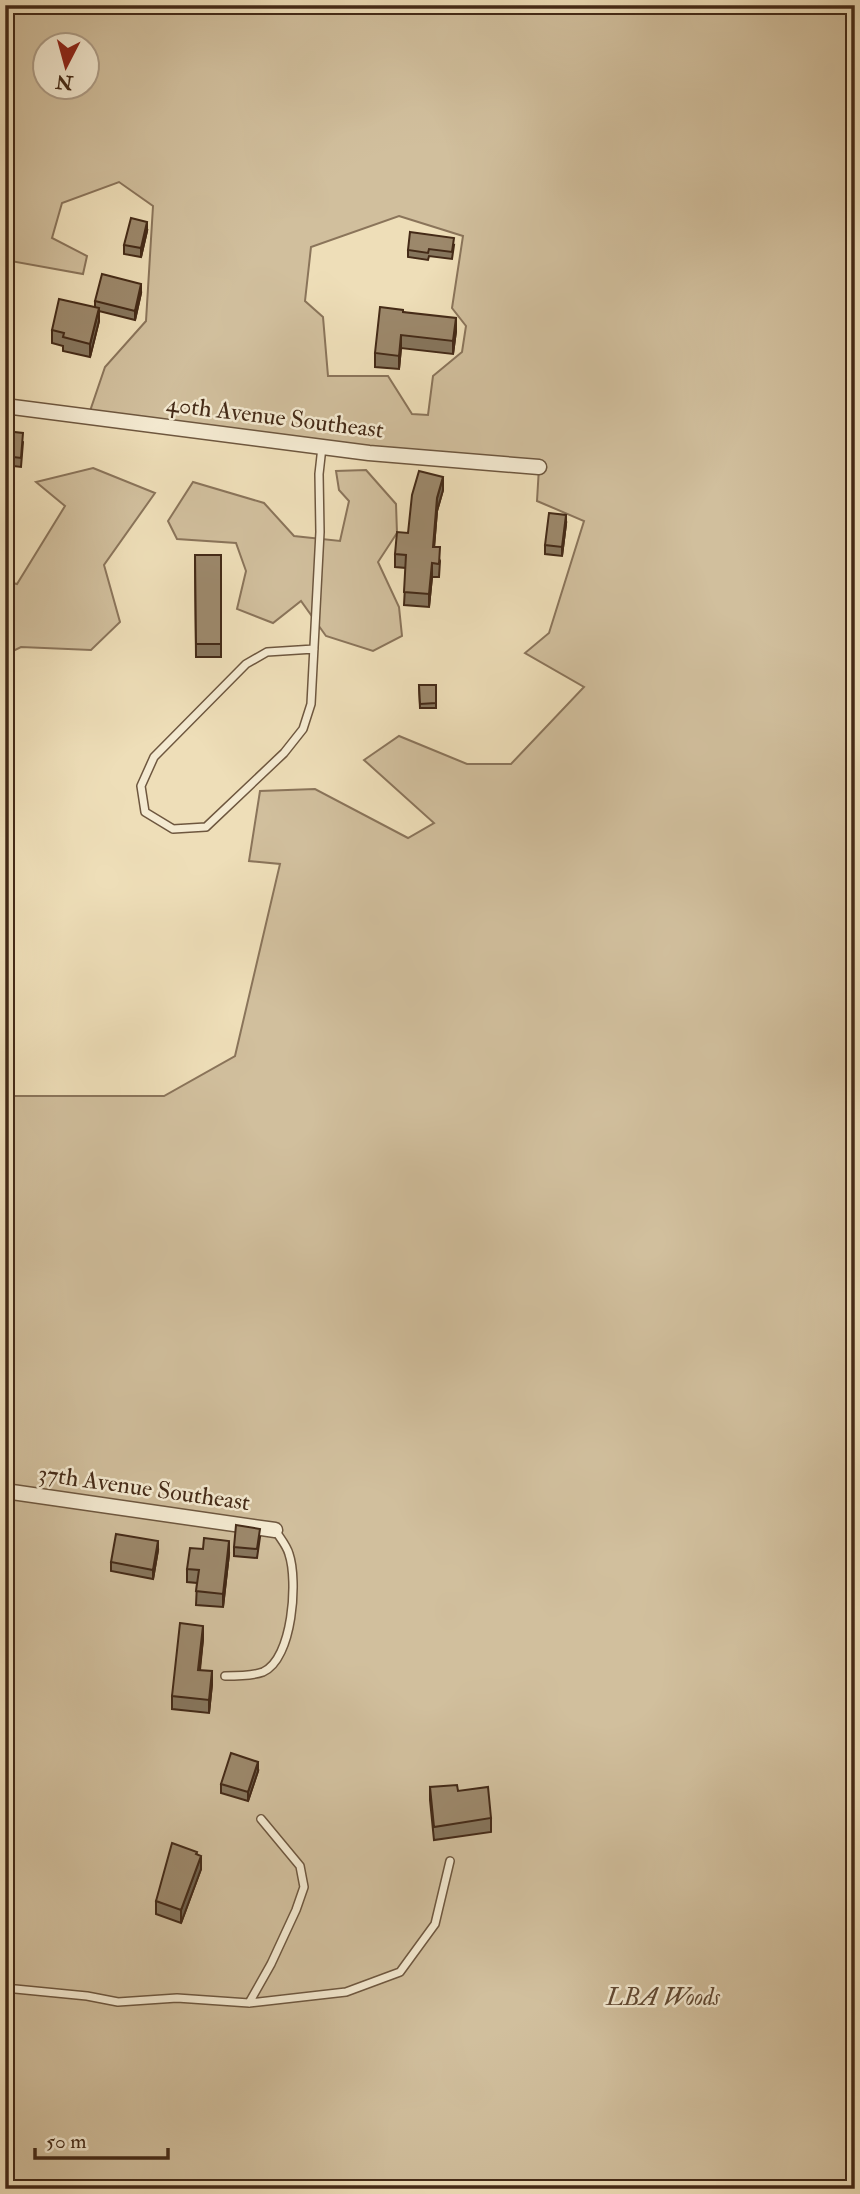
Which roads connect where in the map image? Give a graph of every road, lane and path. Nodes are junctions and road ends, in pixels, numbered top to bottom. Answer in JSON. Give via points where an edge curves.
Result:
{"nodes":[{"id":1,"x":5,"y":406,"type":"edge"},
{"id":2,"x":322,"y":447,"type":"junction"},
{"id":3,"x":539,"y":467,"type":"dead end"},
{"id":4,"x":314,"y":649,"type":"junction"},
{"id":5,"x":5,"y":1491,"type":"edge"},
{"id":6,"x":275,"y":1530,"type":"joint"},
{"id":7,"x":225,"y":1676,"type":"dead end"},
{"id":8,"x":261,"y":1819,"type":"dead end"},
{"id":9,"x":450,"y":1861,"type":"dead end"},
{"id":10,"x":5,"y":1987,"type":"edge"},
{"id":11,"x":249,"y":2003,"type":"junction"}],
"edges":[{"from":1,"to":2,"type":"street","name":"40th Avenue Southeast"},
{"from":2,"to":3,"type":"street","name":"40th Avenue Southeast"},
{"from":2,"to":4,"type":"lane"},
{"from":4,"to":4,"type":"lane","via":[[311,704],[303,729],[284,753],[206,827],[173,829],[145,812],[141,786],[154,757],[246,664],[267,652]]},
{"from":5,"to":6,"type":"street","name":"37th Avenue Southeast"},
{"from":6,"to":7,"type":"lane","via":[[289,1552],[292,1568],[288,1638],[273,1665],[264,1671]]},
{"from":8,"to":11,"type":"lane","via":[[300,1866],[304,1887]]},
{"from":9,"to":11,"type":"lane","via":[[435,1924],[400,1972],[346,1992]]},
{"from":10,"to":11,"type":"lane","via":[[118,2002],[177,1998]]}]}
